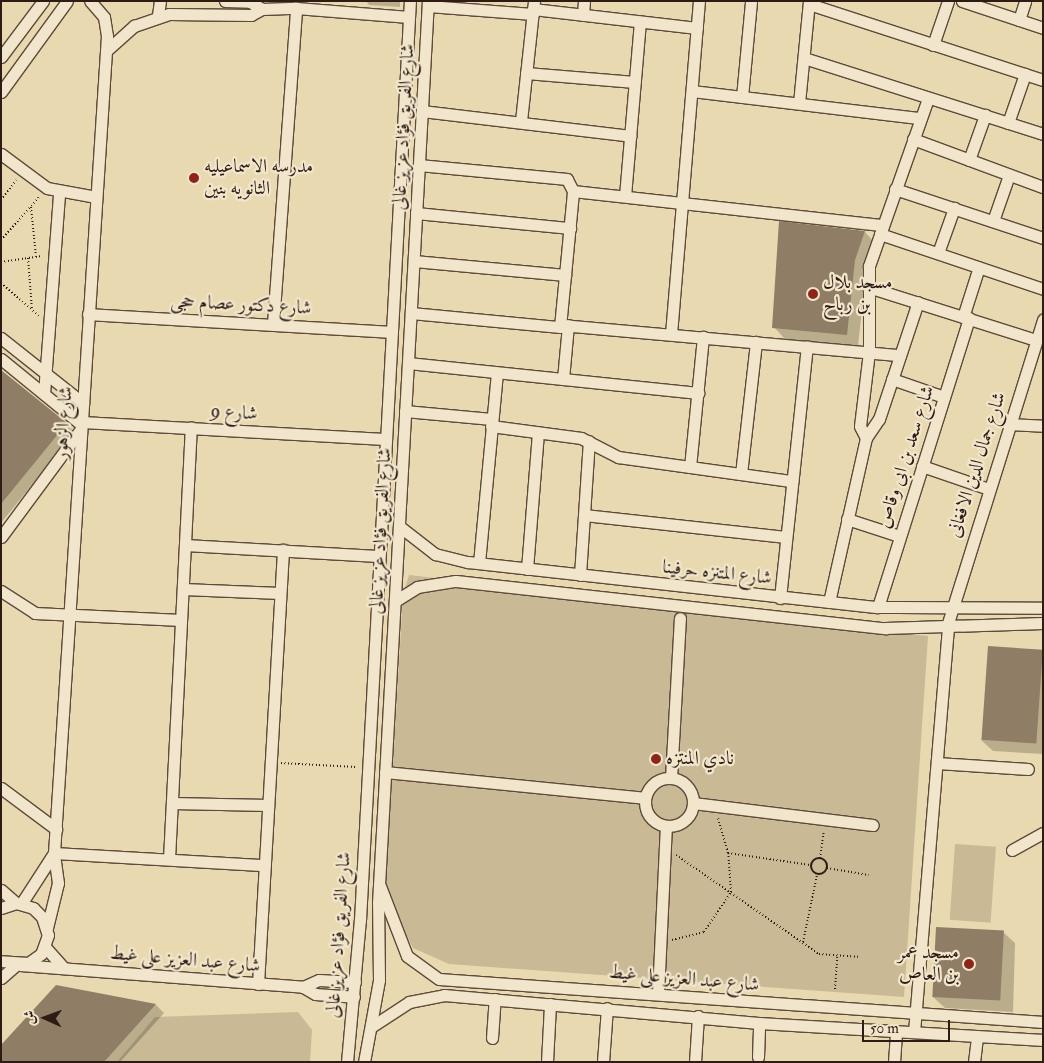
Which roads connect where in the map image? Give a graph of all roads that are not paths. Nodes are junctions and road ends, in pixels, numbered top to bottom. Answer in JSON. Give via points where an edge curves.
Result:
{"nodes":[{"id":1,"x":43,"y":1,"type":"edge"},
{"id":2,"x":67,"y":1,"type":"edge"},
{"id":3,"x":90,"y":1,"type":"edge"},
{"id":4,"x":160,"y":1,"type":"edge"},
{"id":5,"x":225,"y":1,"type":"edge"},
{"id":6,"x":410,"y":1,"type":"edge"},
{"id":7,"x":584,"y":1,"type":"edge"},
{"id":8,"x":699,"y":1,"type":"edge"},
{"id":9,"x":751,"y":1,"type":"edge"},
{"id":10,"x":948,"y":1,"type":"edge"},
{"id":11,"x":1025,"y":1,"type":"edge"},
{"id":12,"x":963,"y":2,"type":"edge"},
{"id":13,"x":809,"y":3,"type":"edge"},
{"id":14,"x":428,"y":4,"type":"edge"},
{"id":15,"x":263,"y":5,"type":"edge"},
{"id":16,"x":296,"y":8,"type":"junction"},
{"id":17,"x":533,"y":8,"type":"edge"},
{"id":18,"x":583,"y":15,"type":"junction"},
{"id":19,"x":158,"y":16,"type":"junction"},
{"id":20,"x":409,"y":17,"type":"junction"},
{"id":21,"x":1019,"y":20,"type":"junction"},
{"id":22,"x":640,"y":22,"type":"junction"},
{"id":23,"x":107,"y":28,"type":"junction"},
{"id":24,"x":697,"y":28,"type":"junction"},
{"id":25,"x":1043,"y":28,"type":"edge"},
{"id":26,"x":122,"y":34,"type":"junction"},
{"id":27,"x":933,"y":44,"type":"junction"},
{"id":28,"x":106,"y":51,"type":"junction"},
{"id":29,"x":1,"y":57,"type":"edge"},
{"id":30,"x":804,"y":58,"type":"junction"},
{"id":31,"x":526,"y":72,"type":"junction"},
{"id":32,"x":1025,"y":74,"type":"junction"},
{"id":33,"x":1043,"y":80,"type":"edge"},
{"id":34,"x":635,"y":82,"type":"junction"},
{"id":35,"x":692,"y":91,"type":"junction"},
{"id":36,"x":1,"y":92,"type":"edge"},
{"id":37,"x":742,"y":97,"type":"junction"},
{"id":38,"x":928,"y":98,"type":"junction"},
{"id":39,"x":799,"y":103,"type":"junction"},
{"id":40,"x":422,"y":111,"type":"junction"},
{"id":41,"x":984,"y":115,"type":"junction"},
{"id":42,"x":920,"y":118,"type":"junction"},
{"id":43,"x":521,"y":121,"type":"junction"},
{"id":44,"x":1008,"y":123,"type":"junction"},
{"id":45,"x":1043,"y":134,"type":"edge"},
{"id":46,"x":631,"y":136,"type":"junction"},
{"id":47,"x":912,"y":139,"type":"junction"},
{"id":48,"x":1,"y":154,"type":"edge"},
{"id":49,"x":969,"y":160,"type":"junction"},
{"id":50,"x":419,"y":165,"type":"junction"},
{"id":51,"x":1009,"y":175,"type":"junction"},
{"id":52,"x":1043,"y":187,"type":"edge"},
{"id":53,"x":895,"y":189,"type":"junction"},
{"id":54,"x":573,"y":191,"type":"junction"},
{"id":55,"x":60,"y":192,"type":"junction"},
{"id":56,"x":96,"y":196,"type":"junction"},
{"id":57,"x":626,"y":196,"type":"junction"},
{"id":58,"x":682,"y":202,"type":"junction"},
{"id":59,"x":954,"y":208,"type":"junction"},
{"id":60,"x":416,"y":213,"type":"junction"},
{"id":61,"x":993,"y":222,"type":"junction"},
{"id":62,"x":398,"y":225,"type":"junction"},
{"id":63,"x":416,"y":226,"type":"junction"},
{"id":64,"x":570,"y":228,"type":"junction"},
{"id":65,"x":881,"y":230,"type":"junction"},
{"id":66,"x":1043,"y":238,"type":"edge"},
{"id":67,"x":938,"y":254,"type":"junction"},
{"id":68,"x":414,"y":260,"type":"junction"},
{"id":69,"x":979,"y":267,"type":"junction"},
{"id":70,"x":565,"y":275,"type":"junction"},
{"id":71,"x":868,"y":287,"type":"junction"},
{"id":72,"x":1043,"y":289,"type":"edge"},
{"id":73,"x":918,"y":302,"type":"junction"},
{"id":74,"x":411,"y":313,"type":"junction"},
{"id":75,"x":88,"y":314,"type":"junction"},
{"id":76,"x":966,"y":317,"type":"junction"},
{"id":77,"x":1043,"y":319,"type":"edge"},
{"id":78,"x":273,"y":324,"type":"junction"},
{"id":79,"x":564,"y":325,"type":"junction"},
{"id":80,"x":391,"y":332,"type":"junction"},
{"id":81,"x":671,"y":334,"type":"junction"},
{"id":82,"x":703,"y":337,"type":"junction"},
{"id":83,"x":1,"y":338,"type":"edge"},
{"id":84,"x":1036,"y":340,"type":"junction"},
{"id":85,"x":756,"y":342,"type":"junction"},
{"id":86,"x":807,"y":346,"type":"junction"},
{"id":87,"x":869,"y":352,"type":"junction"},
{"id":88,"x":900,"y":355,"type":"junction"},
{"id":89,"x":1,"y":359,"type":"edge"},
{"id":90,"x":408,"y":363,"type":"junction"},
{"id":91,"x":497,"y":372,"type":"junction"},
{"id":92,"x":45,"y":374,"type":"junction"},
{"id":93,"x":562,"y":379,"type":"junction"},
{"id":94,"x":892,"y":379,"type":"junction"},
{"id":95,"x":698,"y":393,"type":"junction"},
{"id":96,"x":44,"y":394,"type":"junction"},
{"id":97,"x":944,"y":397,"type":"junction"},
{"id":98,"x":83,"y":403,"type":"junction"},
{"id":99,"x":405,"y":411,"type":"junction"},
{"id":100,"x":491,"y":422,"type":"junction"},
{"id":101,"x":1008,"y":424,"type":"junction"},
{"id":102,"x":82,"y":425,"type":"junction"},
{"id":103,"x":1043,"y":426,"type":"edge"},
{"id":104,"x":191,"y":428,"type":"junction"},
{"id":105,"x":538,"y":432,"type":"junction"},
{"id":106,"x":866,"y":438,"type":"junction"},
{"id":107,"x":385,"y":439,"type":"junction"},
{"id":108,"x":589,"y":441,"type":"junction"},
{"id":109,"x":922,"y":466,"type":"junction"},
{"id":110,"x":690,"y":467,"type":"junction"},
{"id":111,"x":741,"y":474,"type":"junction"},
{"id":112,"x":792,"y":481,"type":"junction"},
{"id":113,"x":986,"y":488,"type":"junction"},
{"id":114,"x":584,"y":515,"type":"junction"},
{"id":115,"x":847,"y":519,"type":"junction"},
{"id":116,"x":399,"y":526,"type":"junction"},
{"id":117,"x":899,"y":536,"type":"junction"},
{"id":118,"x":1,"y":537,"type":"edge"},
{"id":119,"x":786,"y":537,"type":"junction"},
{"id":120,"x":185,"y":544,"type":"junction"},
{"id":121,"x":282,"y":550,"type":"junction"},
{"id":122,"x":378,"y":556,"type":"junction"},
{"id":123,"x":478,"y":563,"type":"junction"},
{"id":124,"x":527,"y":569,"type":"junction"},
{"id":125,"x":574,"y":574,"type":"junction"},
{"id":126,"x":183,"y":589,"type":"junction"},
{"id":127,"x":1,"y":591,"type":"edge"},
{"id":128,"x":280,"y":593,"type":"junction"},
{"id":129,"x":565,"y":593,"type":"junction"},
{"id":130,"x":780,"y":598,"type":"junction"},
{"id":131,"x":395,"y":602,"type":"junction"},
{"id":132,"x":829,"y":602,"type":"junction"},
{"id":133,"x":878,"y":607,"type":"junction"},
{"id":134,"x":951,"y":607,"type":"junction"},
{"id":135,"x":1043,"y":608,"type":"edge"},
{"id":136,"x":70,"y":614,"type":"junction"},
{"id":137,"x":680,"y":618,"type":"dead end"},
{"id":138,"x":181,"y":620,"type":"junction"},
{"id":139,"x":948,"y":623,"type":"junction"},
{"id":140,"x":1043,"y":623,"type":"edge"},
{"id":141,"x":370,"y":692,"type":"junction"},
{"id":142,"x":390,"y":693,"type":"junction"},
{"id":143,"x":937,"y":763,"type":"junction"},
{"id":144,"x":1028,"y":769,"type":"dead end"},
{"id":145,"x":385,"y":772,"type":"junction"},
{"id":146,"x":671,"y":778,"type":"junction"},
{"id":147,"x":365,"y":785,"type":"junction"},
{"id":148,"x":385,"y":786,"type":"junction"},
{"id":149,"x":1,"y":788,"type":"edge"},
{"id":150,"x":644,"y":798,"type":"junction"},
{"id":151,"x":172,"y":803,"type":"junction"},
{"id":152,"x":693,"y":803,"type":"junction"},
{"id":153,"x":268,"y":806,"type":"junction"},
{"id":154,"x":873,"y":825,"type":"dead end"},
{"id":155,"x":666,"y":826,"type":"junction"},
{"id":156,"x":56,"y":829,"type":"junction"},
{"id":157,"x":1043,"y":832,"type":"edge"},
{"id":158,"x":1012,"y":850,"type":"dead end"},
{"id":159,"x":54,"y":853,"type":"junction"},
{"id":160,"x":169,"y":859,"type":"junction"},
{"id":161,"x":264,"y":864,"type":"junction"},
{"id":162,"x":380,"y":884,"type":"junction"},
{"id":163,"x":1,"y":890,"type":"edge"},
{"id":164,"x":18,"y":903,"type":"junction"},
{"id":165,"x":1,"y":908,"type":"edge"},
{"id":166,"x":360,"y":920,"type":"junction"},
{"id":167,"x":378,"y":920,"type":"junction"},
{"id":168,"x":47,"y":928,"type":"junction"},
{"id":169,"x":45,"y":947,"type":"junction"},
{"id":170,"x":1,"y":960,"type":"edge"},
{"id":171,"x":18,"y":965,"type":"junction"},
{"id":172,"x":64,"y":968,"type":"junction"},
{"id":173,"x":1,"y":978,"type":"edge"},
{"id":174,"x":356,"y":982,"type":"junction"},
{"id":175,"x":258,"y":984,"type":"junction"},
{"id":176,"x":303,"y":986,"type":"junction"},
{"id":177,"x":574,"y":988,"type":"junction"},
{"id":178,"x":658,"y":994,"type":"junction"},
{"id":179,"x":354,"y":997,"type":"junction"},
{"id":180,"x":711,"y":997,"type":"junction"},
{"id":181,"x":495,"y":999,"type":"junction"},
{"id":182,"x":550,"y":1004,"type":"junction"},
{"id":183,"x":573,"y":1006,"type":"junction"},
{"id":184,"x":607,"y":1008,"type":"junction"},
{"id":185,"x":915,"y":1013,"type":"junction"},
{"id":186,"x":704,"y":1017,"type":"junction"},
{"id":187,"x":1043,"y":1022,"type":"edge"},
{"id":188,"x":759,"y":1023,"type":"junction"},
{"id":189,"x":369,"y":1028,"type":"junction"},
{"id":190,"x":896,"y":1031,"type":"junction"},
{"id":191,"x":914,"y":1032,"type":"junction"},
{"id":192,"x":977,"y":1036,"type":"junction"},
{"id":193,"x":492,"y":1038,"type":"dead end"},
{"id":194,"x":1043,"y":1040,"type":"edge"},
{"id":195,"x":758,"y":1056,"type":"dead end"},
{"id":196,"x":347,"y":1062,"type":"edge"},
{"id":197,"x":364,"y":1062,"type":"edge"},
{"id":198,"x":546,"y":1062,"type":"edge"},
{"id":199,"x":604,"y":1062,"type":"edge"},
{"id":200,"x":695,"y":1062,"type":"edge"},
{"id":201,"x":894,"y":1062,"type":"edge"},
{"id":202,"x":974,"y":1062,"type":"edge"}],
"edges":[{"from":1,"to":29,"type":"street"},
{"from":2,"to":36,"type":"street"},
{"from":3,"to":23,"type":"street","via":[[104,17]]},
{"from":4,"to":19,"type":"street"},
{"from":5,"to":15,"type":"street"},
{"from":6,"to":20,"type":"street","name":"شارع الفريق فؤاد عزيز غالى"},
{"from":7,"to":18,"type":"street"},
{"from":8,"to":24,"type":"street"},
{"from":9,"to":37,"type":"street"},
{"from":10,"to":27,"type":"street"},
{"from":11,"to":21,"type":"street"},
{"from":12,"to":21,"type":"street"},
{"from":13,"to":27,"type":"street"},
{"from":13,"to":30,"type":"street"},
{"from":14,"to":17,"type":"street"},
{"from":14,"to":40,"type":"street","name":"شارع الفريق فؤاد عزيز غالى"},
{"from":15,"to":16,"type":"street"},
{"from":15,"to":19,"type":"street","via":[[251,15]]},
{"from":16,"to":20,"type":"street"},
{"from":16,"to":78,"type":"street"},
{"from":17,"to":18,"type":"street"},
{"from":17,"to":31,"type":"street"},
{"from":18,"to":22,"type":"street"},
{"from":19,"to":26,"type":"street"},
{"from":20,"to":62,"type":"street","name":"شارع الفريق فؤاد عزيز غالى"},
{"from":21,"to":25,"type":"street"},
{"from":22,"to":24,"type":"street"},
{"from":22,"to":34,"type":"street"},
{"from":23,"to":26,"type":"street"},
{"from":23,"to":28,"type":"street","name":"شارع الزهور"},
{"from":24,"to":35,"type":"street"},
{"from":26,"to":28,"type":"street"},
{"from":27,"to":32,"type":"street"},
{"from":28,"to":56,"type":"street","name":"شارع الزهور"},
{"from":30,"to":38,"type":"street"},
{"from":30,"to":39,"type":"street"},
{"from":31,"to":34,"type":"street"},
{"from":31,"to":43,"type":"street"},
{"from":32,"to":33,"type":"street"},
{"from":32,"to":44,"type":"street"},
{"from":34,"to":46,"type":"street"},
{"from":35,"to":37,"type":"street"},
{"from":35,"to":58,"type":"street"},
{"from":37,"to":39,"type":"street"},
{"from":38,"to":41,"type":"street"},
{"from":38,"to":42,"type":"street"},
{"from":39,"to":42,"type":"street"},
{"from":40,"to":43,"type":"street"},
{"from":40,"to":50,"type":"street","name":"شارع الفريق فؤاد عزيز غالى"},
{"from":41,"to":44,"type":"street"},
{"from":41,"to":49,"type":"street"},
{"from":42,"to":47,"type":"street"},
{"from":43,"to":46,"type":"street"},
{"from":44,"to":45,"type":"street"},
{"from":46,"to":57,"type":"street"},
{"from":47,"to":49,"type":"street"},
{"from":47,"to":53,"type":"street"},
{"from":48,"to":55,"type":"street","via":[[22,172],[47,188]]},
{"from":49,"to":51,"type":"street"},
{"from":50,"to":54,"type":"street","via":[[567,179]]},
{"from":50,"to":60,"type":"street","name":"شارع الفريق فؤاد عزيز غالى"},
{"from":51,"to":52,"type":"street"},
{"from":51,"to":61,"type":"street"},
{"from":53,"to":59,"type":"street"},
{"from":53,"to":65,"type":"street"},
{"from":54,"to":57,"type":"street"},
{"from":54,"to":64,"type":"street"},
{"from":55,"to":56,"type":"street"},
{"from":55,"to":92,"type":"street"},
{"from":56,"to":75,"type":"street","name":"شارع الزهور"},
{"from":57,"to":58,"type":"street"},
{"from":58,"to":65,"type":"street"},
{"from":58,"to":81,"type":"street"},
{"from":59,"to":61,"type":"street"},
{"from":59,"to":67,"type":"street"},
{"from":60,"to":63,"type":"street","name":"شارع الفريق فؤاد عزيز غالى"},
{"from":60,"to":64,"type":"street"},
{"from":61,"to":66,"type":"street"},
{"from":62,"to":63,"type":"street"},
{"from":62,"to":80,"type":"street","name":"شارع الفريق فؤاد عزيز غالى"},
{"from":63,"to":68,"type":"street","name":"شارع الفريق فؤاد عزيز غالى"},
{"from":64,"to":70,"type":"street"},
{"from":65,"to":67,"type":"street"},
{"from":65,"to":71,"type":"street","via":[[869,266]]},
{"from":67,"to":69,"type":"street"},
{"from":68,"to":70,"type":"street"},
{"from":68,"to":74,"type":"street","name":"شارع الفريق فؤاد عزيز غالى"},
{"from":69,"to":72,"type":"street"},
{"from":69,"to":76,"type":"street","name":"شارع سعد بن ابى وقاص"},
{"from":70,"to":79,"type":"street"},
{"from":71,"to":73,"type":"street"},
{"from":71,"to":87,"type":"street"},
{"from":73,"to":76,"type":"street"},
{"from":73,"to":88,"type":"street"},
{"from":74,"to":79,"type":"street","via":[[555,328]]},
{"from":74,"to":90,"type":"street","name":"شارع الفريق فؤاد عزيز غالى"},
{"from":75,"to":78,"type":"street","name":"شارع دكتور عصام حجى"},
{"from":75,"to":98,"type":"street","name":"شارع الزهور"},
{"from":76,"to":84,"type":"street"},
{"from":76,"to":97,"type":"street","name":"شارع سعد بن ابى وقاص"},
{"from":77,"to":84,"type":"street","name":"شارع جمال الدين الافغانى"},
{"from":78,"to":80,"type":"street","name":"شارع دكتور عصام حجى"},
{"from":79,"to":81,"type":"street"},
{"from":79,"to":93,"type":"street"},
{"from":80,"to":107,"type":"street","name":"شارع الفريق فؤاد عزيز غالى"},
{"from":81,"to":82,"type":"street"},
{"from":82,"to":85,"type":"street"},
{"from":82,"to":95,"type":"street"},
{"from":83,"to":92,"type":"street"},
{"from":84,"to":101,"type":"street","name":"شارع جمال الدين الافغانى"},
{"from":85,"to":86,"type":"street"},
{"from":85,"to":111,"type":"street"},
{"from":86,"to":87,"type":"street"},
{"from":86,"to":112,"type":"street"},
{"from":87,"to":88,"type":"street"},
{"from":87,"to":106,"type":"street","via":[[860,426]]},
{"from":88,"to":94,"type":"street"},
{"from":89,"to":96,"type":"street"},
{"from":90,"to":91,"type":"street"},
{"from":90,"to":99,"type":"street","name":"شارع الفريق فؤاد عزيز غالى"},
{"from":91,"to":93,"type":"street"},
{"from":91,"to":100,"type":"street"},
{"from":92,"to":96,"type":"street"},
{"from":92,"to":98,"type":"street"},
{"from":93,"to":95,"type":"street"},
{"from":94,"to":97,"type":"street"},
{"from":94,"to":106,"type":"street","via":[[876,426]]},
{"from":95,"to":110,"type":"street"},
{"from":96,"to":102,"type":"street"},
{"from":97,"to":109,"type":"street","name":"شارع سعد بن ابى وقاص"},
{"from":98,"to":102,"type":"street","name":"شارع الزهور"},
{"from":99,"to":100,"type":"street"},
{"from":99,"to":116,"type":"street","name":"شارع الفريق فؤاد عزيز غالى"},
{"from":100,"to":105,"type":"street"},
{"from":100,"to":123,"type":"street"},
{"from":101,"to":103,"type":"street"},
{"from":101,"to":113,"type":"street","name":"شارع جمال الدين الافغانى"},
{"from":102,"to":104,"type":"street","name":"شارع 9"},
{"from":102,"to":118,"type":"street"},
{"from":102,"to":136,"type":"street","name":"شارع الزهور"},
{"from":104,"to":107,"type":"street","name":"شارع 9"},
{"from":104,"to":120,"type":"street"},
{"from":105,"to":108,"type":"street"},
{"from":105,"to":124,"type":"street"},
{"from":106,"to":115,"type":"street"},
{"from":107,"to":122,"type":"street","name":"شارع الفريق فؤاد عزيز غالى"},
{"from":108,"to":110,"type":"street","via":[[618,457]]},
{"from":108,"to":114,"type":"street"},
{"from":109,"to":113,"type":"street"},
{"from":109,"to":117,"type":"street","name":"شارع سعد بن ابى وقاص"},
{"from":110,"to":111,"type":"street"},
{"from":111,"to":112,"type":"street"},
{"from":112,"to":119,"type":"street"},
{"from":113,"to":134,"type":"street","name":"شارع جمال الدين الافغانى"},
{"from":114,"to":119,"type":"street"},
{"from":114,"to":125,"type":"street"},
{"from":115,"to":117,"type":"street"},
{"from":115,"to":132,"type":"street"},
{"from":116,"to":123,"type":"street","name":"شارع المتنزه حرفينا","via":[[435,554]]},
{"from":116,"to":131,"type":"street","name":"شارع الفريق فؤاد عزيز غالى"},
{"from":117,"to":133,"type":"street","name":"شارع سعد بن ابى وقاص"},
{"from":119,"to":130,"type":"street"},
{"from":120,"to":121,"type":"street"},
{"from":120,"to":126,"type":"street"},
{"from":121,"to":122,"type":"street"},
{"from":121,"to":128,"type":"street"},
{"from":122,"to":141,"type":"street","name":"شارع الفريق فؤاد عزيز غالى"},
{"from":123,"to":124,"type":"street","name":"شارع المتنزه حرفينا"},
{"from":124,"to":125,"type":"street","name":"شارع المتنزه حرفينا"},
{"from":125,"to":129,"type":"street"},
{"from":125,"to":130,"type":"street","name":"شارع المتنزه حرفينا"},
{"from":126,"to":128,"type":"street"},
{"from":126,"to":138,"type":"street"},
{"from":127,"to":136,"type":"street","via":[[28,611]]},
{"from":128,"to":153,"type":"street"},
{"from":129,"to":131,"type":"street","name":"شارع المتنزه حرفينا","via":[[442,582],[417,587]]},
{"from":129,"to":139,"type":"street","name":"شارع المتنزه حرفينا","via":[[885,628]]},
{"from":130,"to":132,"type":"street","name":"شارع المتنزه حرفينا"},
{"from":131,"to":142,"type":"street","name":"شارع الفريق فؤاد عزيز غالى"},
{"from":132,"to":133,"type":"street","name":"شارع المتنزه حرفينا"},
{"from":133,"to":134,"type":"street","name":"شارع المتنزه حرفينا"},
{"from":134,"to":135,"type":"street","name":"شارع المتنزه حرفينا"},
{"from":134,"to":139,"type":"street","name":"شارع جمال الدين الافغانى"},
{"from":136,"to":138,"type":"street"},
{"from":136,"to":156,"type":"street","name":"شارع الزهور"},
{"from":137,"to":146,"type":"street"},
{"from":138,"to":151,"type":"street"},
{"from":139,"to":140,"type":"street","name":"شارع المتنزه حرفينا"},
{"from":139,"to":143,"type":"street","name":"شارع جمال الدين الافغانى"},
{"from":141,"to":142,"type":"street"},
{"from":141,"to":147,"type":"street","name":"شارع الفريق فؤاد عزيز غالى"},
{"from":142,"to":145,"type":"street","name":"شارع الفريق فؤاد عزيز غالى"},
{"from":143,"to":144,"type":"street"},
{"from":143,"to":185,"type":"street","name":"شارع جمال الدين الافغانى"},
{"from":145,"to":148,"type":"street","name":"شارع الفريق فؤاد عزيز غالى"},
{"from":145,"to":150,"type":"street"},
{"from":146,"to":150,"type":"street","via":[[651,785]]},
{"from":146,"to":152,"type":"street","via":[[687,786]]},
{"from":147,"to":148,"type":"street"},
{"from":147,"to":166,"type":"street","name":"شارع الفريق فؤاد عزيز غالى"},
{"from":148,"to":162,"type":"street","name":"شارع الفريق فؤاد عزيز غالى"},
{"from":149,"to":156,"type":"street"},
{"from":150,"to":155,"type":"street","via":[[652,820]]},
{"from":151,"to":153,"type":"street"},
{"from":151,"to":160,"type":"street"},
{"from":152,"to":154,"type":"street"},
{"from":152,"to":155,"type":"street","via":[[681,823]]},
{"from":153,"to":161,"type":"street"},
{"from":155,"to":178,"type":"street"},
{"from":156,"to":159,"type":"street","name":"شارع الزهور"},
{"from":157,"to":158,"type":"street"},
{"from":159,"to":160,"type":"street"},
{"from":159,"to":164,"type":"street","name":"شارع الزهور"},
{"from":159,"to":168,"type":"street","name":"شارع الزهور","via":[[58,883]]},
{"from":160,"to":161,"type":"street"},
{"from":161,"to":175,"type":"street"},
{"from":162,"to":167,"type":"street","name":"شارع الفريق فؤاد عزيز غالى"},
{"from":162,"to":177,"type":"street","name":"شارع عبد العزيز على غيط","via":[[400,944],[427,974],[452,981]]},
{"from":163,"to":164,"type":"street"},
{"from":164,"to":165,"type":"street"},
{"from":164,"to":168,"type":"street","via":[[38,912]]},
{"from":166,"to":167,"type":"street"},
{"from":166,"to":174,"type":"street","name":"شارع الفريق فؤاد عزيز غالى"},
{"from":167,"to":189,"type":"street","name":"شارع الفريق فؤاد عزيز غالى","via":[[380,980]]},
{"from":168,"to":169,"type":"street","name":"شارع الزهور"},
{"from":169,"to":171,"type":"street","via":[[35,959]]},
{"from":169,"to":172,"type":"street"},
{"from":170,"to":171,"type":"street","name":"شارع عبد العزيز على غيط"},
{"from":171,"to":172,"type":"street","name":"شارع عبد العزيز على غيط"},
{"from":171,"to":173,"type":"street"},
{"from":172,"to":175,"type":"street","name":"شارع عبد العزيز على غيط"},
{"from":174,"to":176,"type":"street","name":"شارع عبد العزيز على غيط","via":[[319,980]]},
{"from":174,"to":179,"type":"street","name":"شارع الفريق فؤاد عزيز غالى"},
{"from":175,"to":176,"type":"street","name":"شارع عبد العزيز على غيط"},
{"from":176,"to":179,"type":"street","name":"شارع عبد العزيز على غيط","via":[[315,994]]},
{"from":177,"to":178,"type":"street","name":"شارع عبد العزيز على غيط"},
{"from":177,"to":183,"type":"street"},
{"from":178,"to":180,"type":"street","name":"شارع عبد العزيز على غيط"},
{"from":179,"to":196,"type":"street","name":"شارع الفريق فؤاد عزيز غالى"},
{"from":180,"to":185,"type":"street","name":"شارع عبد العزيز على غيط"},
{"from":180,"to":186,"type":"street"},
{"from":181,"to":182,"type":"street","name":"شارع عبد العزيز على غيط"},
{"from":181,"to":189,"type":"street","name":"شارع عبد العزيز على غيط","via":[[444,995],[420,998],[388,1012]]},
{"from":181,"to":193,"type":"street"},
{"from":182,"to":183,"type":"street","name":"شارع عبد العزيز على غيط"},
{"from":182,"to":198,"type":"street"},
{"from":183,"to":184,"type":"street","name":"شارع عبد العزيز على غيط"},
{"from":184,"to":186,"type":"street","name":"شارع عبد العزيز على غيط"},
{"from":184,"to":199,"type":"street"},
{"from":185,"to":187,"type":"street","name":"شارع عبد العزيز على غيط"},
{"from":185,"to":191,"type":"street","name":"شارع جمال الدين الافغانى"},
{"from":186,"to":188,"type":"street","name":"شارع عبد العزيز على غيط"},
{"from":186,"to":200,"type":"street"},
{"from":188,"to":190,"type":"street","name":"شارع عبد العزيز على غيط"},
{"from":188,"to":195,"type":"street"},
{"from":189,"to":197,"type":"street","name":"شارع الفريق فؤاد عزيز غالى"},
{"from":190,"to":191,"type":"street","name":"شارع عبد العزيز على غيط"},
{"from":190,"to":201,"type":"street"},
{"from":191,"to":192,"type":"street","name":"شارع عبد العزيز على غيط"},
{"from":192,"to":194,"type":"street","name":"شارع عبد العزيز على غيط"},
{"from":192,"to":202,"type":"street"}]}
